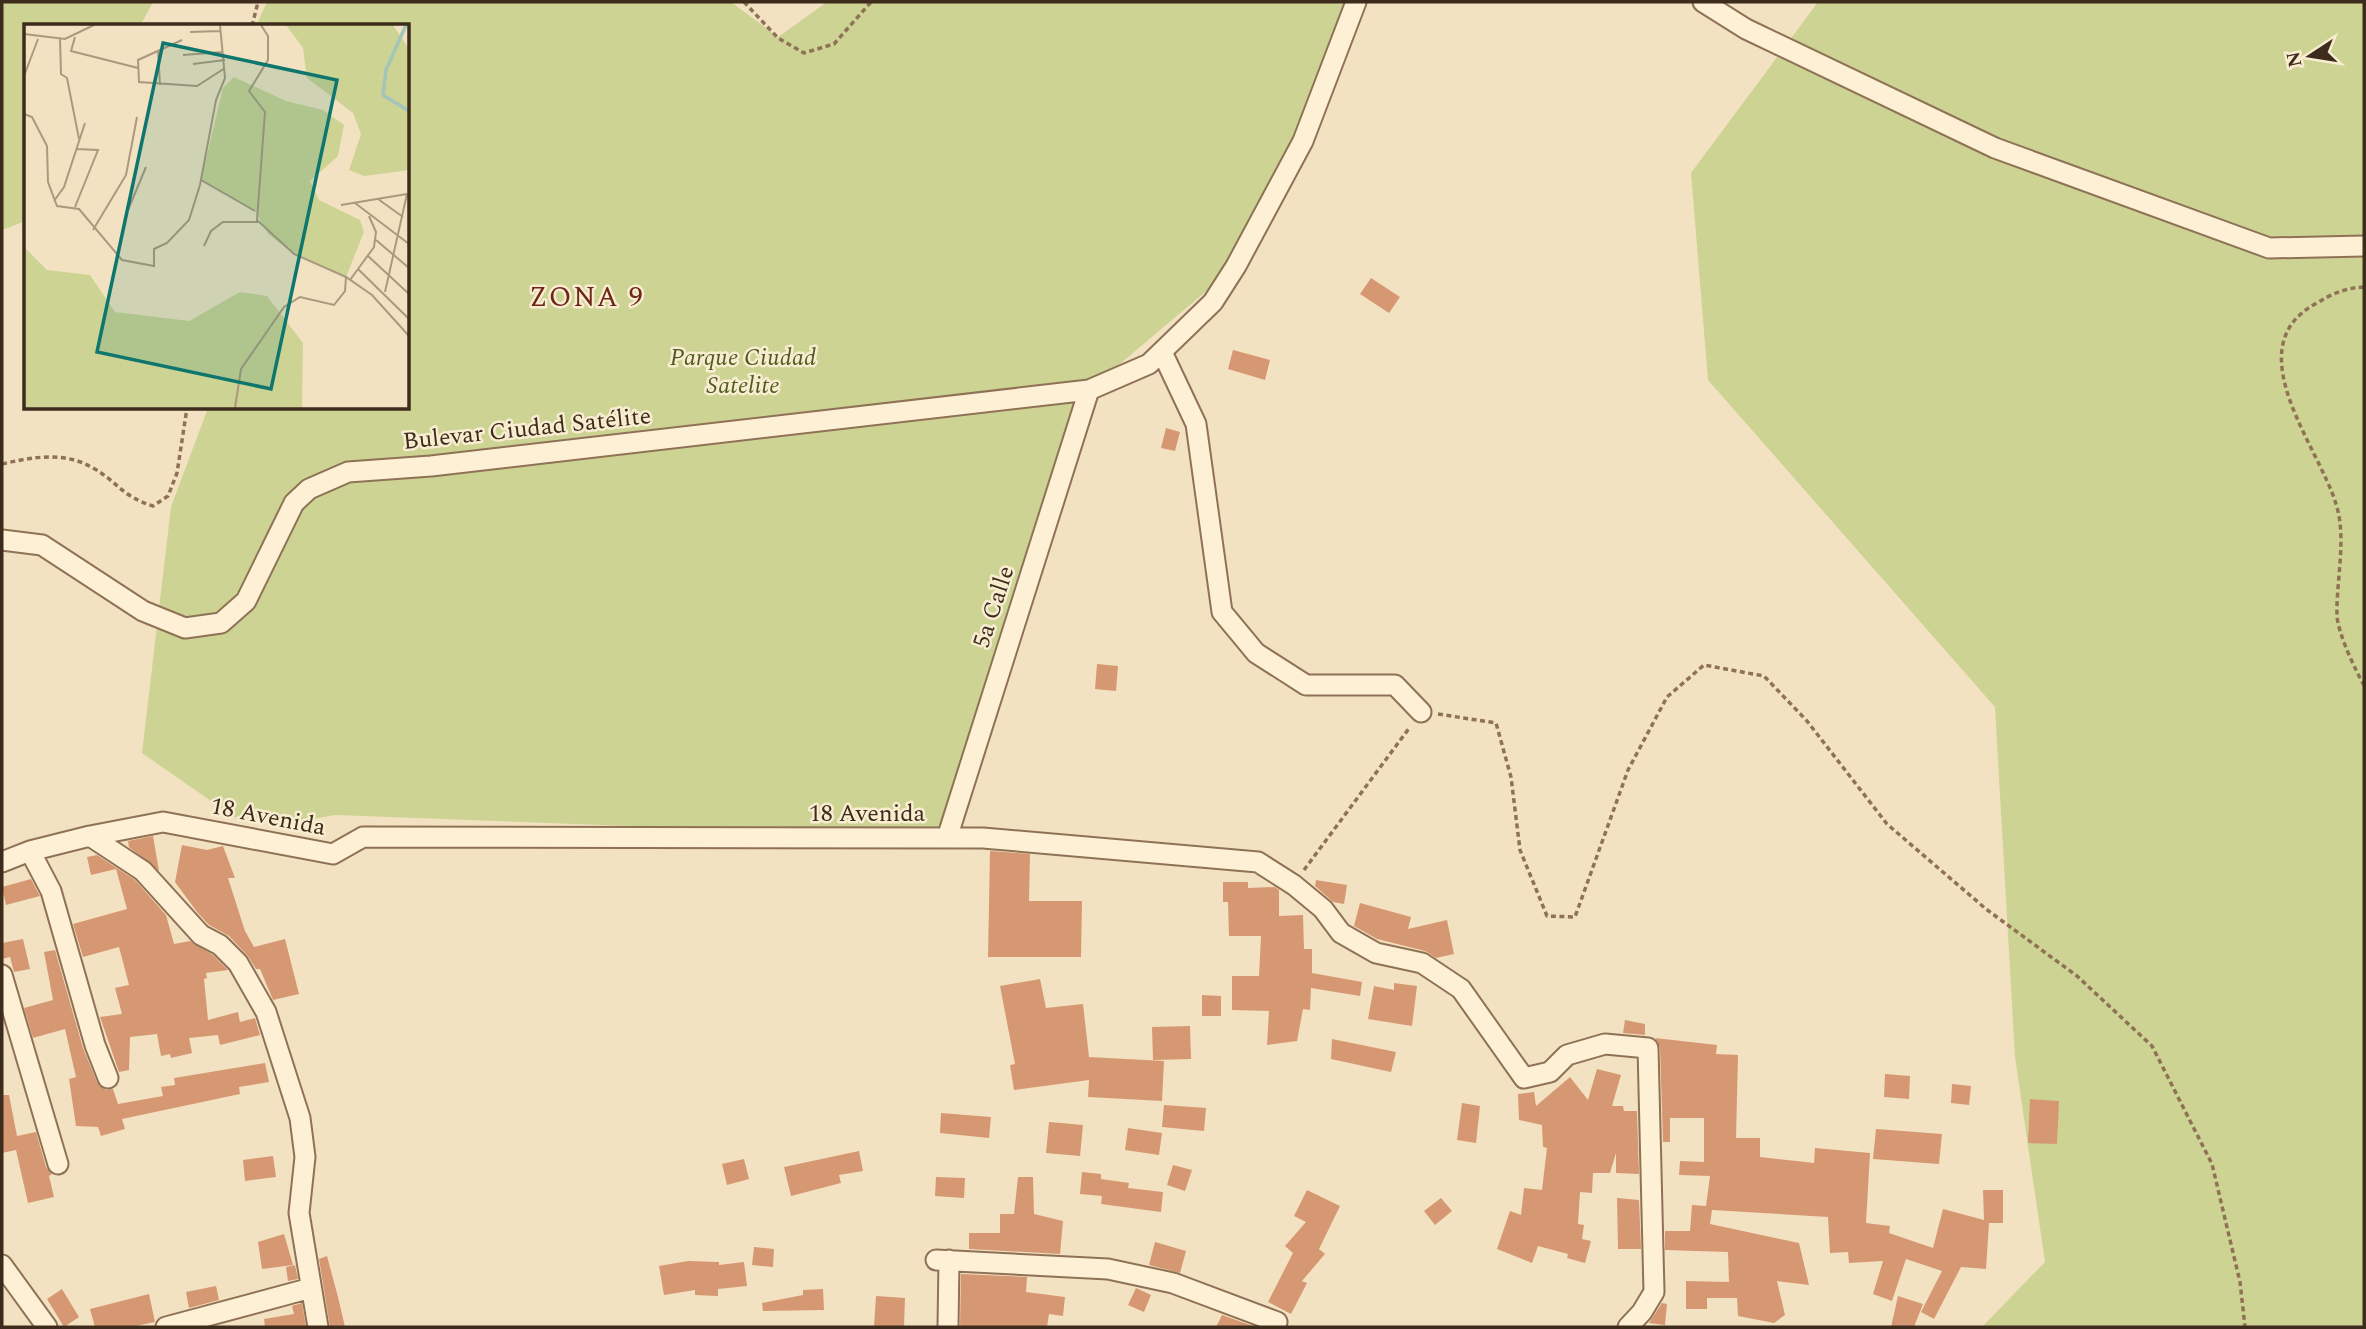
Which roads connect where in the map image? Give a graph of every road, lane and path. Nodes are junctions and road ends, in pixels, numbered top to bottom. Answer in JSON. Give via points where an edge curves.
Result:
{"nodes":[{"id":1,"x":258,"y":2,"type":"edge"},
{"id":2,"x":744,"y":2,"type":"edge"},
{"id":3,"x":871,"y":2,"type":"edge"},
{"id":4,"x":1356,"y":2,"type":"edge"},
{"id":5,"x":1703,"y":2,"type":"edge"},
{"id":6,"x":252,"y":24,"type":"edge"},
{"id":7,"x":2364,"y":246,"type":"edge"},
{"id":8,"x":2364,"y":287,"type":"edge"},
{"id":9,"x":1162,"y":352,"type":"junction"},
{"id":10,"x":1089,"y":390,"type":"junction"},
{"id":11,"x":187,"y":410,"type":"edge"},
{"id":12,"x":2,"y":464,"type":"edge"},
{"id":13,"x":2,"y":540,"type":"edge"},
{"id":14,"x":2364,"y":685,"type":"edge"},
{"id":15,"x":1421,"y":712,"type":"junction"},
{"id":16,"x":89,"y":836,"type":"junction"},
{"id":17,"x":947,"y":838,"type":"junction"},
{"id":18,"x":30,"y":851,"type":"junction"},
{"id":19,"x":2,"y":862,"type":"edge"},
{"id":20,"x":1294,"y":885,"type":"junction"},
{"id":21,"x":2,"y":975,"type":"edge"},
{"id":22,"x":108,"y":1078,"type":"dead end"},
{"id":23,"x":58,"y":1164,"type":"dead end"},
{"id":24,"x":2,"y":1265,"type":"edge"},
{"id":25,"x":312,"y":1288,"type":"junction"},
{"id":26,"x":1277,"y":1322,"type":"dead end"},
{"id":27,"x":47,"y":1327,"type":"edge"},
{"id":28,"x":166,"y":1327,"type":"edge"},
{"id":29,"x":318,"y":1327,"type":"edge"},
{"id":30,"x":948,"y":1327,"type":"edge"},
{"id":31,"x":1628,"y":1327,"type":"edge"},
{"id":32,"x":2245,"y":1327,"type":"edge"}],
"edges":[{"from":1,"to":6,"type":"path"},
{"from":2,"to":3,"type":"path","via":[[778,37],[804,53],[834,44]]},
{"from":4,"to":9,"type":"street","name":"Bulevar Ciudad Satélite","via":[[1303,141],[1236,266],[1213,302]]},
{"from":5,"to":7,"type":"street","via":[[1746,29],[1995,148],[2269,248]]},
{"from":8,"to":14,"type":"path","via":[[2342,289],[2298,314],[2283,342],[2284,379],[2295,416],[2337,504],[2337,619]]},
{"from":9,"to":10,"type":"street","name":"Bulevar Ciudad Satélite","via":[[1149,364]]},
{"from":9,"to":15,"type":"street","via":[[1196,424],[1222,612],[1256,653],[1306,685],[1395,685]]},
{"from":10,"to":13,"type":"street","name":"Bulevar Ciudad Satélite","via":[[348,472],[309,489],[294,503],[246,601],[221,623],[185,628],[143,611],[42,545]]},
{"from":10,"to":17,"type":"street","name":"5a Calle"},
{"from":11,"to":12,"type":"path","via":[[177,473],[168,496],[153,506],[132,499],[94,468],[65,457],[37,456]]},
{"from":15,"to":20,"type":"path"},
{"from":15,"to":32,"type":"path","via":[[1496,723],[1511,777],[1520,850],[1547,916],[1574,917],[1628,769],[1667,696],[1704,665],[1763,676],[1807,721],[1887,824],[1986,909],[2077,976],[2152,1046],[2213,1164],[2240,1282]]},
{"from":16,"to":17,"type":"street","name":"18 Avenida","via":[[163,822],[333,854],[363,837]]},
{"from":16,"to":18,"type":"street","name":"18 Avenida"},
{"from":16,"to":25,"type":"street","via":[[143,871],[201,935],[220,945],[238,963],[266,1012],[300,1118],[305,1157],[299,1213]]},
{"from":17,"to":20,"type":"street","name":"18 Avenida","via":[[1258,862]]},
{"from":18,"to":19,"type":"street","name":"18 Avenida"},
{"from":18,"to":22,"type":"street","via":[[51,891]]},
{"from":20,"to":31,"type":"street","name":"18 Avenida","via":[[1323,909],[1341,933],[1376,953],[1422,963],[1461,989],[1524,1077],[1550,1072],[1567,1055],[1605,1044],[1648,1048],[1654,1292]]},
{"from":21,"to":23,"type":"street"},
{"from":24,"to":27,"type":"street"},
{"from":25,"to":28,"type":"street"},
{"from":25,"to":29,"type":"street"},
{"from":26,"to":30,"type":"street","via":[[1174,1283],[1108,1269],[943,1260]]}]}
